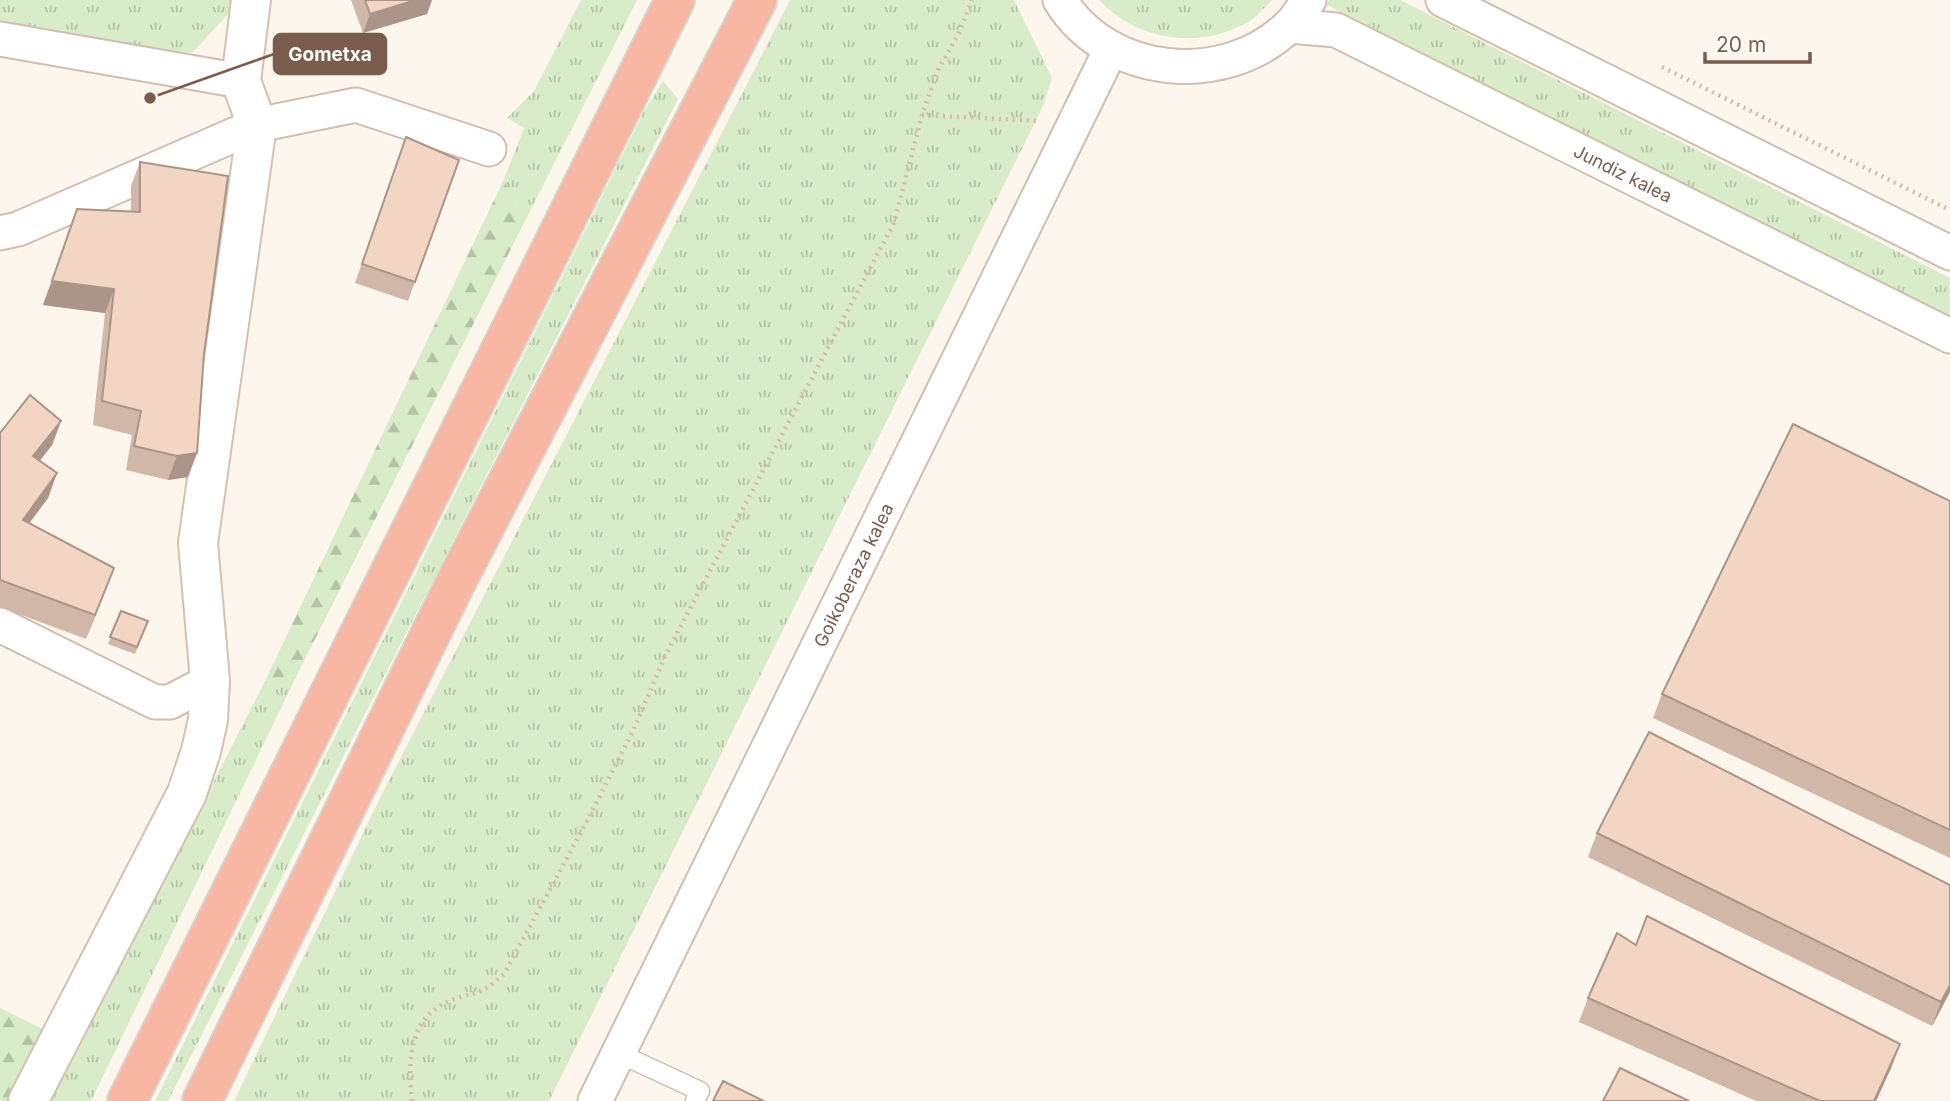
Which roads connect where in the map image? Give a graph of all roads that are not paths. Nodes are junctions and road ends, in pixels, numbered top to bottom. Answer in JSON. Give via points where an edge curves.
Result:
{"nodes":[{"id":1,"x":251,"y":0,"type":"edge"},
{"id":2,"x":675,"y":0,"type":"edge"},
{"id":3,"x":757,"y":0,"type":"edge"},
{"id":4,"x":1060,"y":0,"type":"edge"},
{"id":5,"x":1444,"y":0,"type":"edge"},
{"id":6,"x":1299,"y":13,"type":"edge"},
{"id":7,"x":0,"y":39,"type":"edge"},
{"id":8,"x":1111,"y":49,"type":"junction"},
{"id":9,"x":241,"y":81,"type":"junction"},
{"id":10,"x":257,"y":125,"type":"junction"},
{"id":11,"x":489,"y":149,"type":"dead end"},
{"id":12,"x":0,"y":233,"type":"edge"},
{"id":13,"x":1950,"y":253,"type":"edge"},
{"id":14,"x":1950,"y":336,"type":"edge"},
{"id":15,"x":0,"y":625,"type":"edge"},
{"id":16,"x":210,"y":681,"type":"junction"},
{"id":17,"x":618,"y":1053,"type":"junction"},
{"id":18,"x":28,"y":1101,"type":"edge"},
{"id":19,"x":127,"y":1101,"type":"edge"},
{"id":20,"x":202,"y":1101,"type":"edge"},
{"id":21,"x":595,"y":1101,"type":"edge"},
{"id":22,"x":695,"y":1101,"type":"edge"}],
"edges":[{"from":1,"to":9,"type":"street"},
{"from":2,"to":19,"type":"highway"},
{"from":3,"to":20,"type":"highway","via":[[454,586]]},
{"from":4,"to":8,"type":"street","via":[[1071,17]]},
{"from":5,"to":13,"type":"street"},
{"from":6,"to":8,"type":"street","via":[[1250,53],[1204,67],[1156,65]]},
{"from":6,"to":14,"type":"street","name":"Jundiz kalea"},
{"from":7,"to":9,"type":"street"},
{"from":8,"to":17,"type":"street","name":"Goikoberaza kalea"},
{"from":9,"to":10,"type":"street"},
{"from":10,"to":11,"type":"street","via":[[356,105]]},
{"from":10,"to":12,"type":"street"},
{"from":10,"to":16,"type":"street","via":[[198,543]]},
{"from":15,"to":16,"type":"street","via":[[155,702],[170,702]]},
{"from":16,"to":18,"type":"street","via":[[206,730],[187,793]]},
{"from":17,"to":21,"type":"street","name":"Goikoberaza kalea"},
{"from":17,"to":22,"type":"lane","via":[[700,1091]]}]}
